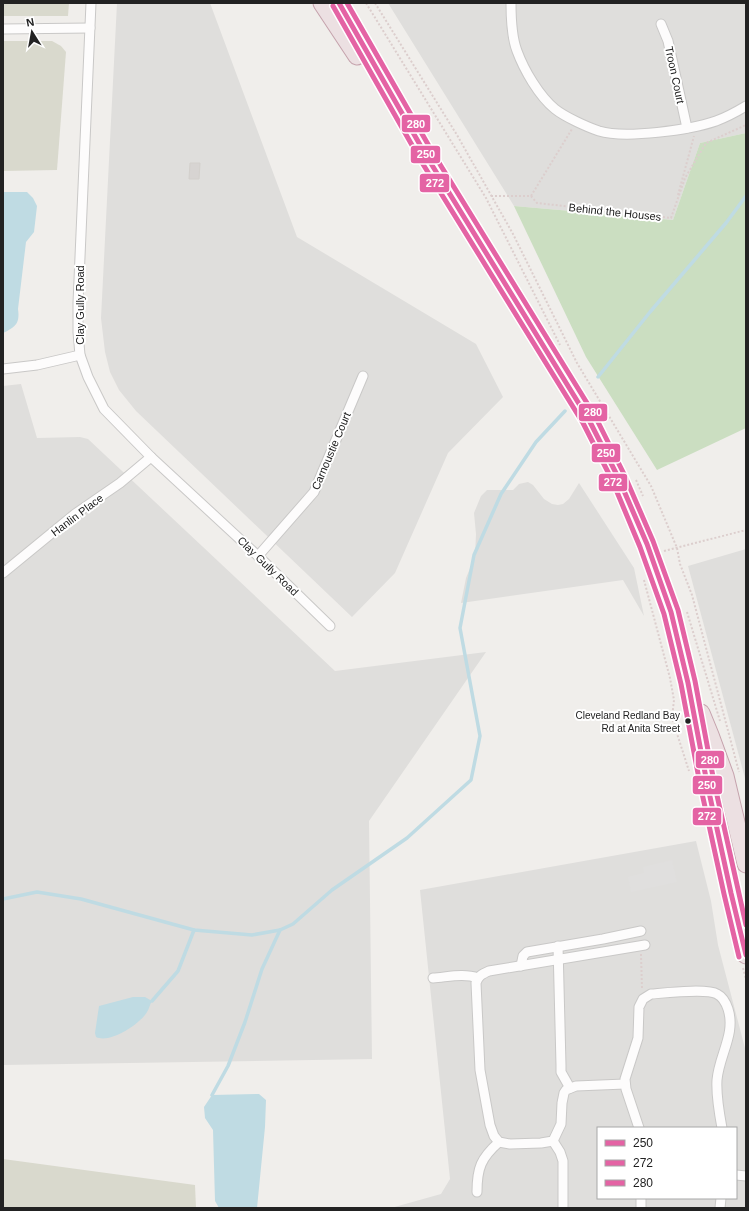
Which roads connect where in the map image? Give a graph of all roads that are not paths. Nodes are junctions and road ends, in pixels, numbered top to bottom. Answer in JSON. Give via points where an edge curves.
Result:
{"nodes":[{"id":1,"x":91,"y":3,"type":"edge"},
{"id":2,"x":322,"y":3,"type":"edge"},
{"id":3,"x":338,"y":3,"type":"edge"},
{"id":4,"x":512,"y":3,"type":"edge"},
{"id":5,"x":661,"y":24,"type":"dead end"},
{"id":6,"x":90,"y":28,"type":"junction"},
{"id":7,"x":3,"y":29,"type":"edge"},
{"id":8,"x":746,"y":106,"type":"edge"},
{"id":9,"x":690,"y":127,"type":"junction"},
{"id":10,"x":427,"y":156,"type":"junction"},
{"id":11,"x":80,"y":355,"type":"junction"},
{"id":12,"x":3,"y":369,"type":"edge"},
{"id":13,"x":363,"y":376,"type":"dead end"},
{"id":14,"x":151,"y":457,"type":"junction"},
{"id":15,"x":258,"y":556,"type":"junction"},
{"id":16,"x":3,"y":573,"type":"edge"},
{"id":17,"x":330,"y":626,"type":"dead end"},
{"id":18,"x":688,"y":683,"type":"junction"},
{"id":19,"x":746,"y":864,"type":"edge"},
{"id":20,"x":641,"y":931,"type":"dead end"},
{"id":21,"x":558,"y":946,"type":"junction"},
{"id":22,"x":643,"y":946,"type":"road end"},
{"id":23,"x":746,"y":955,"type":"edge"},
{"id":24,"x":559,"y":960,"type":"junction"},
{"id":25,"x":521,"y":966,"type":"junction"},
{"id":26,"x":433,"y":978,"type":"dead end"},
{"id":27,"x":478,"y":978,"type":"junction"},
{"id":28,"x":624,"y":1084,"type":"junction"},
{"id":29,"x":570,"y":1088,"type":"junction"},
{"id":30,"x":639,"y":1127,"type":"edge"},
{"id":31,"x":722,"y":1127,"type":"edge"},
{"id":32,"x":553,"y":1141,"type":"junction"},
{"id":33,"x":499,"y":1142,"type":"junction"},
{"id":34,"x":477,"y":1192,"type":"dead end"},
{"id":35,"x":564,"y":1208,"type":"edge"}],
"edges":[{"from":1,"to":6,"type":"street","name":"Clay Gully Road"},
{"from":2,"to":10,"type":"highway"},
{"from":3,"to":10,"type":"highway"},
{"from":4,"to":9,"type":"street","via":[[511,18],[517,50],[535,88],[555,109],[599,131],[621,135]]},
{"from":5,"to":9,"type":"street","name":"Troon Court","via":[[668,41]]},
{"from":6,"to":7,"type":"street"},
{"from":6,"to":11,"type":"street","name":"Clay Gully Road","via":[[78,303]]},
{"from":8,"to":9,"type":"street","via":[[721,119]]},
{"from":10,"to":18,"type":"highway","via":[[589,420],[661,554],[670,612]]},
{"from":11,"to":12,"type":"street","via":[[37,365]]},
{"from":11,"to":14,"type":"street","name":"Clay Gully Road","via":[[104,410]]},
{"from":13,"to":15,"type":"street","name":"Carnoustie Court","via":[[314,492]]},
{"from":14,"to":15,"type":"street","name":"Clay Gully Road"},
{"from":14,"to":16,"type":"street","name":"Hanlin Place","via":[[120,483],[75,514]]},
{"from":15,"to":17,"type":"street","name":"Clay Gully Road"},
{"from":18,"to":19,"type":"highway","via":[[725,776]]},
{"from":18,"to":23,"type":"highway","via":[[710,797]]},
{"from":20,"to":21,"type":"street"},
{"from":21,"to":24,"type":"street"},
{"from":21,"to":25,"type":"street","via":[[526,952]]},
{"from":22,"to":24,"type":"street"},
{"from":24,"to":25,"type":"street"},
{"from":24,"to":29,"type":"street","via":[[560,1064]]},
{"from":25,"to":27,"type":"street","via":[[489,971]]},
{"from":26,"to":27,"type":"street","via":[[470,975]]},
{"from":27,"to":33,"type":"street","via":[[476,992],[480,1070],[490,1125]]},
{"from":28,"to":29,"type":"street"},
{"from":28,"to":30,"type":"street"},
{"from":28,"to":31,"type":"street","via":[[638,1038],[640,1002],[646,996],[701,992],[717,994],[724,1001],[729,1014],[730,1028],[717,1080]]},
{"from":29,"to":32,"type":"street","via":[[564,1093],[562,1124]]},
{"from":32,"to":33,"type":"street","via":[[518,1144]]},
{"from":32,"to":35,"type":"street","via":[[563,1161]]},
{"from":33,"to":34,"type":"street","via":[[481,1163]]}]}
